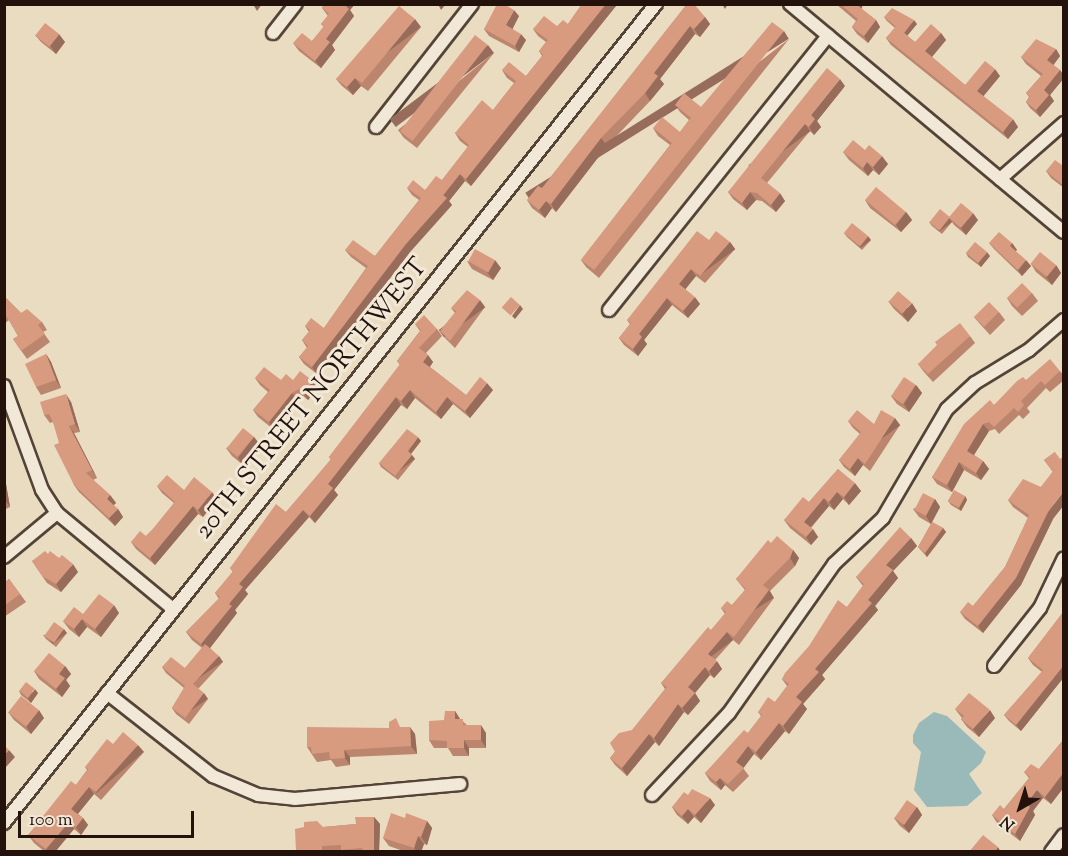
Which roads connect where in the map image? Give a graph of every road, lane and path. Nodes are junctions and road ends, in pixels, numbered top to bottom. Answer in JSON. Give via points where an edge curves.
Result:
{"nodes":[{"id":1,"x":296,"y":4,"type":"edge"},
{"id":2,"x":472,"y":4,"type":"edge"},
{"id":3,"x":656,"y":4,"type":"edge"},
{"id":4,"x":790,"y":4,"type":"edge"},
{"id":5,"x":273,"y":33,"type":"dead end"},
{"id":6,"x":828,"y":36,"type":"junction"},
{"id":7,"x":1064,"y":123,"type":"edge"},
{"id":8,"x":376,"y":127,"type":"dead end"},
{"id":9,"x":1000,"y":179,"type":"junction"},
{"id":10,"x":1064,"y":232,"type":"edge"},
{"id":11,"x":609,"y":310,"type":"dead end"},
{"id":12,"x":1064,"y":320,"type":"edge"},
{"id":13,"x":4,"y":386,"type":"edge"},
{"id":14,"x":57,"y":513,"type":"junction"},
{"id":15,"x":4,"y":557,"type":"edge"},
{"id":16,"x":1064,"y":558,"type":"edge"},
{"id":17,"x":173,"y":609,"type":"junction"},
{"id":18,"x":994,"y":666,"type":"dead end"},
{"id":19,"x":107,"y":693,"type":"junction"},
{"id":20,"x":460,"y":784,"type":"dead end"},
{"id":21,"x":652,"y":795,"type":"dead end"},
{"id":22,"x":4,"y":823,"type":"edge"},
{"id":23,"x":1064,"y":836,"type":"edge"},
{"id":24,"x":1051,"y":852,"type":"edge"}],
"edges":[{"from":1,"to":5,"type":"street"},
{"from":2,"to":8,"type":"street"},
{"from":3,"to":17,"type":"street","name":"20TH STREET NORTHWEST"},
{"from":4,"to":6,"type":"street"},
{"from":6,"to":9,"type":"street"},
{"from":6,"to":11,"type":"street"},
{"from":7,"to":9,"type":"street"},
{"from":9,"to":10,"type":"street"},
{"from":12,"to":21,"type":"street","via":[[1029,350],[975,383],[947,409],[883,518],[834,564],[729,712]]},
{"from":13,"to":14,"type":"street","via":[[42,490]]},
{"from":14,"to":15,"type":"street"},
{"from":14,"to":17,"type":"street"},
{"from":16,"to":18,"type":"street","via":[[1040,608]]},
{"from":17,"to":19,"type":"street","name":"20TH STREET NORTHWEST"},
{"from":19,"to":20,"type":"street","via":[[213,776],[258,795],[295,799]]},
{"from":19,"to":22,"type":"street","name":"20TH STREET NORTHWEST"},
{"from":23,"to":24,"type":"street"}]}
